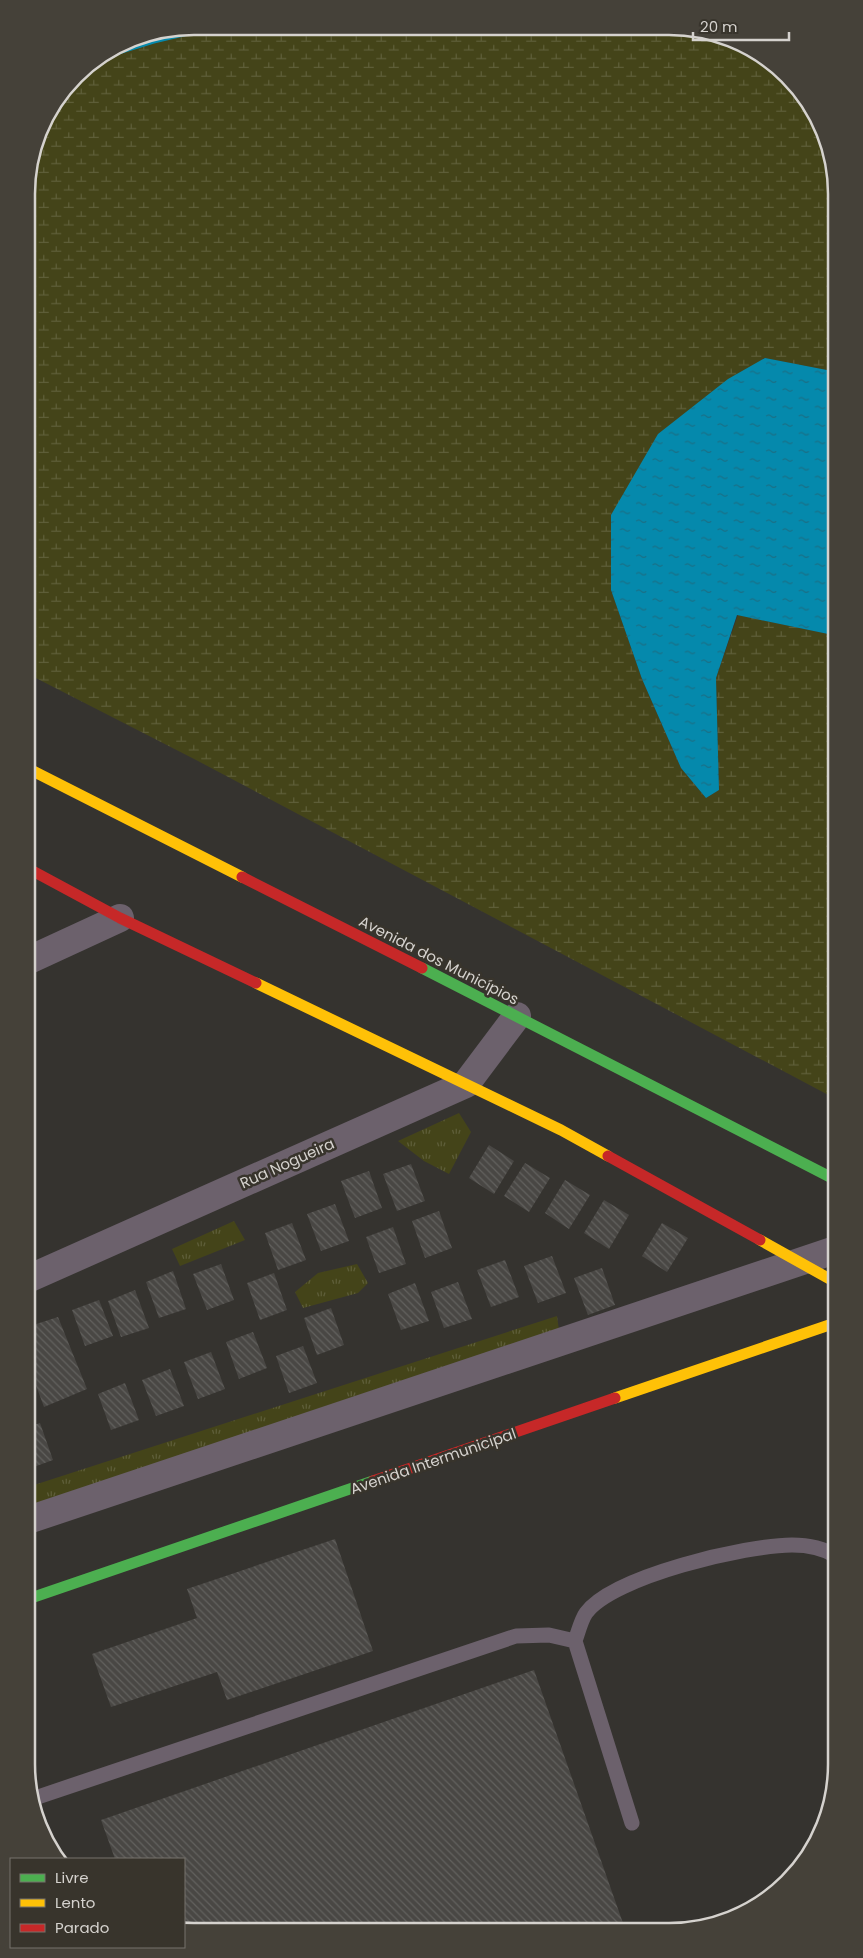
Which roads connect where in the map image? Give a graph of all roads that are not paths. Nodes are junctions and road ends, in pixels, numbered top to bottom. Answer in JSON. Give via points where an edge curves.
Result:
{"nodes":[{"id":1,"x":35,"y":773,"type":"edge"},
{"id":2,"x":35,"y":872,"type":"edge"},
{"id":3,"x":120,"y":918,"type":"junction"},
{"id":4,"x":35,"y":957,"type":"edge"},
{"id":5,"x":517,"y":1016,"type":"junction"},
{"id":6,"x":466,"y":1084,"type":"junction"},
{"id":7,"x":828,"y":1176,"type":"edge"},
{"id":8,"x":828,"y":1252,"type":"edge"},
{"id":9,"x":799,"y":1261,"type":"junction"},
{"id":10,"x":35,"y":1276,"type":"edge"},
{"id":11,"x":828,"y":1278,"type":"edge"},
{"id":12,"x":828,"y":1325,"type":"edge"},
{"id":13,"x":35,"y":1518,"type":"edge"},
{"id":14,"x":828,"y":1552,"type":"edge"},
{"id":15,"x":35,"y":1597,"type":"edge"},
{"id":16,"x":575,"y":1641,"type":"junction"},
{"id":17,"x":38,"y":1797,"type":"edge"},
{"id":18,"x":632,"y":1823,"type":"dead end"}],
"edges":[{"from":1,"to":5,"type":"street","name":"Avenida dos Municípios"},
{"from":2,"to":3,"type":"street"},
{"from":3,"to":4,"type":"street"},
{"from":3,"to":6,"type":"street"},
{"from":5,"to":6,"type":"street","name":"Rua Nogueira"},
{"from":5,"to":7,"type":"street","name":"Avenida dos Municípios"},
{"from":6,"to":9,"type":"street","via":[[561,1130]]},
{"from":6,"to":10,"type":"street","name":"Rua Nogueira"},
{"from":8,"to":9,"type":"street"},
{"from":9,"to":11,"type":"street"},
{"from":9,"to":13,"type":"street"},
{"from":12,"to":15,"type":"street","name":"Avenida Intermunicipal"},
{"from":14,"to":16,"type":"lane","via":[[793,1545],[755,1548],[705,1558],[646,1578],[610,1593],[586,1613]]},
{"from":16,"to":17,"type":"lane","via":[[548,1635],[516,1636]]},
{"from":16,"to":18,"type":"lane"}]}
